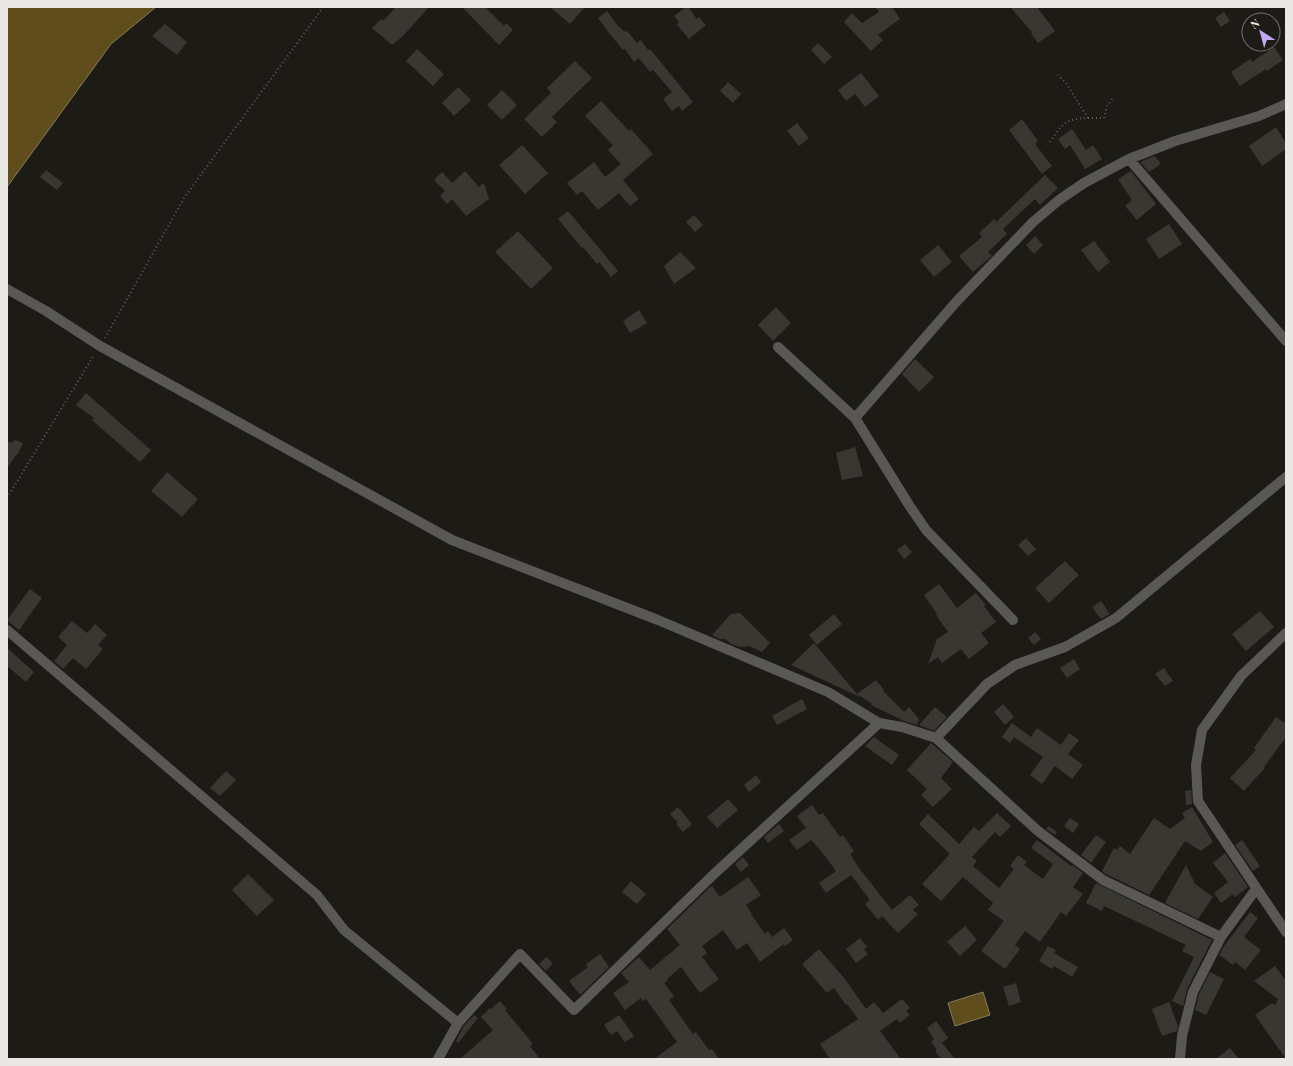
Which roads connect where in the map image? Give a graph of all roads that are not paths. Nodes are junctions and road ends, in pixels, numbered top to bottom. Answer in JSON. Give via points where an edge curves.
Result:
{"nodes":[{"id":1,"x":1286,"y":104,"type":"edge"},
{"id":2,"x":1129,"y":159,"type":"junction"},
{"id":3,"x":7,"y":289,"type":"edge"},
{"id":4,"x":1286,"y":341,"type":"edge"},
{"id":5,"x":778,"y":347,"type":"dead end"},
{"id":6,"x":855,"y":418,"type":"junction"},
{"id":7,"x":1286,"y":477,"type":"edge"},
{"id":8,"x":1013,"y":620,"type":"dead end"},
{"id":9,"x":7,"y":630,"type":"edge"},
{"id":10,"x":1286,"y":633,"type":"edge"},
{"id":11,"x":879,"y":723,"type":"junction"},
{"id":12,"x":936,"y":738,"type":"junction"},
{"id":13,"x":1256,"y":889,"type":"junction"},
{"id":14,"x":1286,"y":932,"type":"edge"},
{"id":15,"x":1221,"y":937,"type":"junction"},
{"id":16,"x":458,"y":1023,"type":"junction"},
{"id":17,"x":438,"y":1059,"type":"edge"},
{"id":18,"x":1180,"y":1059,"type":"edge"}],
"edges":[{"from":1,"to":2,"type":"street","via":[[1259,116],[1175,141]]},
{"from":2,"to":4,"type":"street"},
{"from":2,"to":6,"type":"street","via":[[1059,200],[1033,222],[957,301]]},
{"from":3,"to":11,"type":"street","via":[[100,346],[452,540],[658,620],[828,692]]},
{"from":5,"to":6,"type":"street"},
{"from":6,"to":8,"type":"street","via":[[926,530]]},
{"from":7,"to":12,"type":"street","via":[[1116,618],[1065,647],[1015,666],[987,684]]},
{"from":9,"to":16,"type":"street","via":[[317,895],[344,930]]},
{"from":10,"to":13,"type":"street","via":[[1242,676],[1202,730],[1196,765],[1198,801]]},
{"from":11,"to":12,"type":"street"},
{"from":11,"to":16,"type":"street","via":[[714,874],[574,1010],[520,954]]},
{"from":12,"to":15,"type":"street","via":[[1038,831],[1103,880]]},
{"from":13,"to":14,"type":"street"},
{"from":13,"to":15,"type":"street"},
{"from":15,"to":18,"type":"street","via":[[1193,992],[1182,1036]]},
{"from":16,"to":17,"type":"street"}]}
